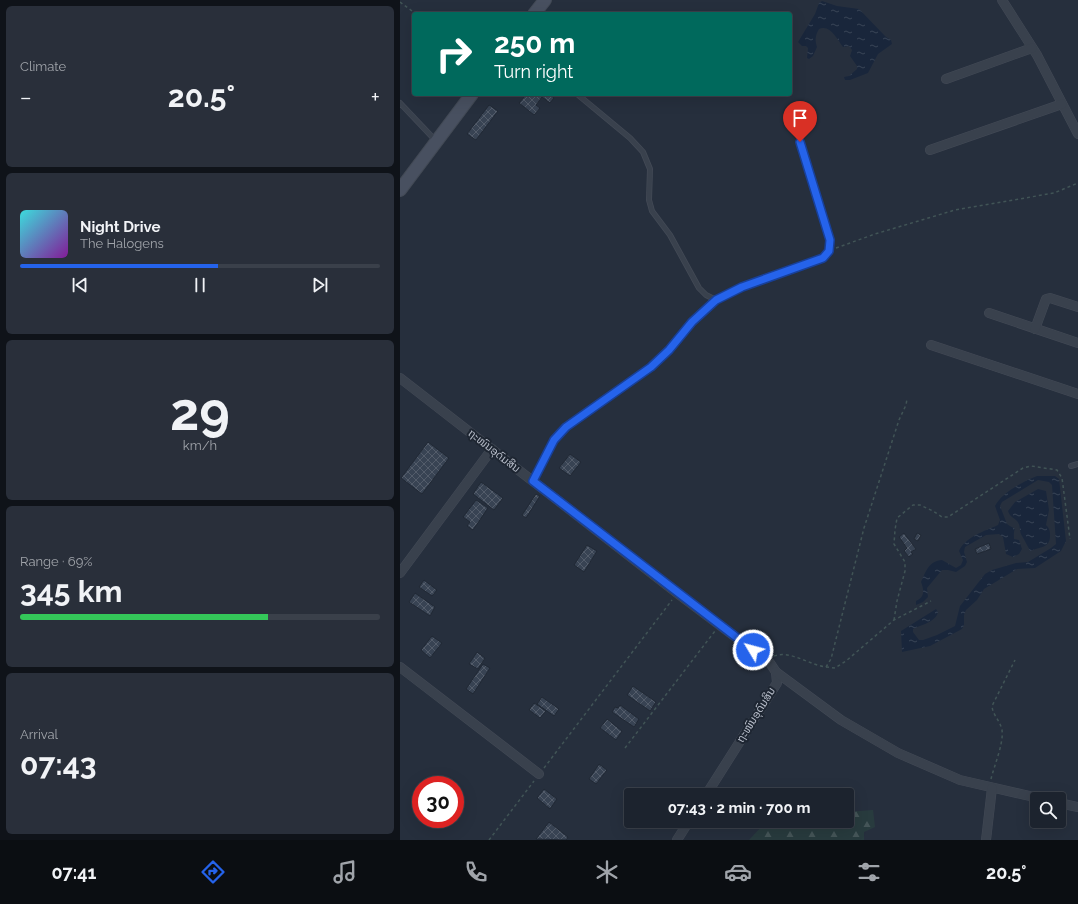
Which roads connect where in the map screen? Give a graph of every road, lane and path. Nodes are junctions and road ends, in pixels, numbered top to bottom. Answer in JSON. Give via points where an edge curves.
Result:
{"nodes":[{"id":1,"x":545,"y":0,"type":"edge"},
{"id":2,"x":1002,"y":0,"type":"edge"},
{"id":3,"x":400,"y":2,"type":"edge"},
{"id":4,"x":413,"y":12,"type":"edge"},
{"id":5,"x":536,"y":12,"type":"edge"},
{"id":6,"x":1032,"y":48,"type":"junction"},
{"id":7,"x":946,"y":79,"type":"dead end"},
{"id":8,"x":470,"y":96,"type":"edge"},
{"id":9,"x":580,"y":96,"type":"edge"},
{"id":10,"x":400,"y":103,"type":"edge"},
{"id":11,"x":1062,"y":104,"type":"junction"},
{"id":12,"x":792,"y":115,"type":"dead end"},
{"id":13,"x":1078,"y":134,"type":"edge"},
{"id":14,"x":436,"y":141,"type":"junction"},
{"id":15,"x":930,"y":150,"type":"dead end"},
{"id":16,"x":1078,"y":183,"type":"edge"},
{"id":17,"x":400,"y":190,"type":"edge"},
{"id":18,"x":829,"y":251,"type":"junction"},
{"id":19,"x":716,"y":300,"type":"junction"},
{"id":20,"x":1078,"y":306,"type":"edge"},
{"id":21,"x":989,"y":313,"type":"dead end"},
{"id":22,"x":1035,"y":329,"type":"junction"},
{"id":23,"x":1078,"y":343,"type":"edge"},
{"id":24,"x":931,"y":345,"type":"dead end"},
{"id":25,"x":400,"y":378,"type":"edge"},
{"id":26,"x":1078,"y":394,"type":"edge"},
{"id":27,"x":907,"y":399,"type":"dead end"},
{"id":28,"x":492,"y":449,"type":"junction"},
{"id":29,"x":1078,"y":464,"type":"edge"},
{"id":30,"x":1071,"y":466,"type":"dead end"},
{"id":31,"x":533,"y":481,"type":"junction"},
{"id":32,"x":1070,"y":539,"type":"dead end"},
{"id":33,"x":400,"y":573,"type":"edge"},
{"id":34,"x":677,"y":593,"type":"junction"},
{"id":35,"x":931,"y":601,"type":"dead end"},
{"id":36,"x":894,"y":620,"type":"junction"},
{"id":37,"x":720,"y":625,"type":"junction"},
{"id":38,"x":764,"y":659,"type":"junction"},
{"id":39,"x":1015,"y":660,"type":"dead end"},
{"id":40,"x":400,"y":666,"type":"edge"},
{"id":41,"x":826,"y":667,"type":"junction"},
{"id":42,"x":776,"y":672,"type":"junction"},
{"id":43,"x":625,"y":748,"type":"dead end"},
{"id":44,"x":539,"y":774,"type":"junction"},
{"id":45,"x":991,"y":787,"type":"junction"},
{"id":46,"x":710,"y":788,"type":"edge"},
{"id":47,"x":1030,"y":796,"type":"edge"},
{"id":48,"x":1066,"y":804,"type":"edge"},
{"id":49,"x":1078,"y":807,"type":"edge"},
{"id":50,"x":685,"y":828,"type":"edge"},
{"id":51,"x":489,"y":840,"type":"edge"},
{"id":52,"x":677,"y":840,"type":"edge"},
{"id":53,"x":986,"y":840,"type":"edge"}],
"edges":[{"from":1,"to":5,"type":"street"},
{"from":2,"to":6,"type":"street"},
{"from":3,"to":4,"type":"path"},
{"from":6,"to":7,"type":"street"},
{"from":6,"to":11,"type":"street"},
{"from":8,"to":14,"type":"street"},
{"from":9,"to":19,"type":"lane","via":[[643,152],[650,169],[648,200],[652,211],[670,236],[700,288]]},
{"from":10,"to":14,"type":"lane"},
{"from":11,"to":13,"type":"street"},
{"from":11,"to":15,"type":"street"},
{"from":12,"to":18,"type":"lane","via":[[830,240]]},
{"from":14,"to":17,"type":"street"},
{"from":16,"to":18,"type":"path","via":[[1054,194],[955,210]]},
{"from":18,"to":19,"type":"lane","via":[[823,258],[742,287]]},
{"from":19,"to":31,"type":"lane","via":[[651,367],[566,427],[554,440]]},
{"from":20,"to":22,"type":"street","via":[[1046,299]]},
{"from":21,"to":22,"type":"street"},
{"from":22,"to":23,"type":"street"},
{"from":24,"to":26,"type":"street"},
{"from":25,"to":28,"type":"street","name":"ຖະໜົນອຸດົມສິນ"},
{"from":27,"to":41,"type":"path","via":[[864,528],[831,659]]},
{"from":28,"to":31,"type":"street","name":"ຖະໜົນອຸດົມສິນ"},
{"from":28,"to":33,"type":"street"},
{"from":29,"to":30,"type":"lane"},
{"from":31,"to":34,"type":"street","name":"ຖະໜົນອຸດົມສິນ"},
{"from":32,"to":36,"type":"path","via":[[1062,478],[1057,470],[1031,466],[1023,468],[948,517],[914,505],[897,518],[894,544],[905,562],[906,571]]},
{"from":34,"to":37,"type":"street","name":"ຖະໜົນອຸດົມສິນ"},
{"from":34,"to":44,"type":"path"},
{"from":35,"to":36,"type":"path"},
{"from":36,"to":41,"type":"path","via":[[846,661],[835,668]]},
{"from":37,"to":38,"type":"street","name":"ຖະໜົນອຸດົມສິນ"},
{"from":37,"to":43,"type":"path"},
{"from":38,"to":41,"type":"path","via":[[778,654]]},
{"from":38,"to":42,"type":"street","name":"ຖະໜົນອຸດົມສິນ"},
{"from":39,"to":45,"type":"path","via":[[992,706],[992,713],[1002,728],[1002,737]]},
{"from":40,"to":44,"type":"street"},
{"from":42,"to":45,"type":"street","via":[[841,720],[898,753],[960,780]]},
{"from":42,"to":46,"type":"street","name":"ຖະໜົນອຸດົມສິນ","via":[[777,683]]},
{"from":44,"to":51,"type":"path"},
{"from":45,"to":47,"type":"street"},
{"from":45,"to":53,"type":"street"},
{"from":48,"to":49,"type":"street"},
{"from":50,"to":52,"type":"street"}]}
